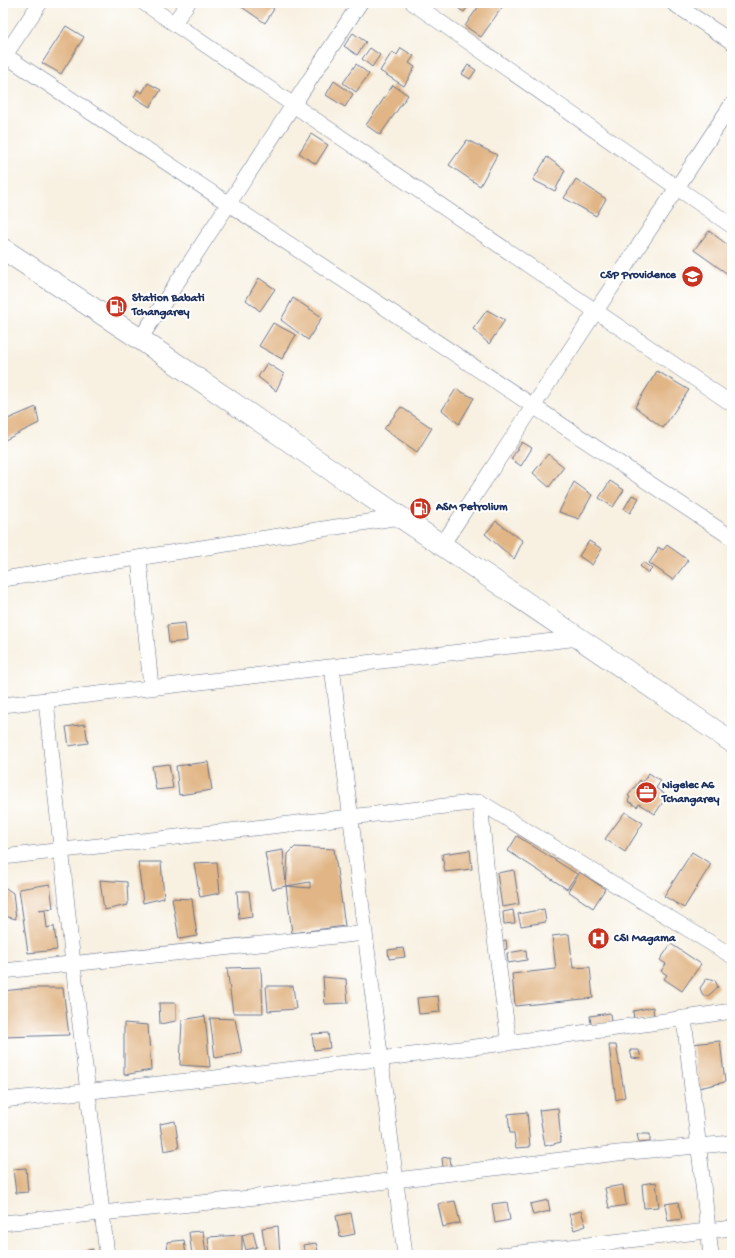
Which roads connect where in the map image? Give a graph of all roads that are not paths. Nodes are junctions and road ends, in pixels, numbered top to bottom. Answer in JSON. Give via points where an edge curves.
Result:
{"nodes":[{"id":1,"x":40,"y":3,"type":"edge"},
{"id":2,"x":144,"y":3,"type":"edge"},
{"id":3,"x":188,"y":3,"type":"edge"},
{"id":4,"x":360,"y":3,"type":"edge"},
{"id":5,"x":413,"y":3,"type":"edge"},
{"id":6,"x":673,"y":3,"type":"edge"},
{"id":7,"x":174,"y":23,"type":"junction"},
{"id":8,"x":732,"y":42,"type":"edge"},
{"id":9,"x":4,"y":55,"type":"edge"},
{"id":10,"x":293,"y":104,"type":"junction"},
{"id":11,"x":732,"y":104,"type":"edge"},
{"id":12,"x":677,"y":188,"type":"junction"},
{"id":13,"x":228,"y":204,"type":"junction"},
{"id":14,"x":732,"y":226,"type":"edge"},
{"id":15,"x":3,"y":249,"type":"edge"},
{"id":16,"x":596,"y":311,"type":"junction"},
{"id":17,"x":140,"y":339,"type":"junction"},
{"id":18,"x":732,"y":404,"type":"edge"},
{"id":19,"x":533,"y":407,"type":"junction"},
{"id":20,"x":400,"y":517,"type":"junction"},
{"id":21,"x":732,"y":538,"type":"edge"},
{"id":22,"x":442,"y":545,"type":"junction"},
{"id":23,"x":139,"y":558,"type":"junction"},
{"id":24,"x":3,"y":579,"type":"edge"},
{"id":25,"x":579,"y":638,"type":"junction"},
{"id":26,"x":332,"y":667,"type":"junction"},
{"id":27,"x":151,"y":688,"type":"junction"},
{"id":28,"x":46,"y":700,"type":"junction"},
{"id":29,"x":3,"y":705,"type":"edge"},
{"id":30,"x":732,"y":742,"type":"edge"},
{"id":31,"x":480,"y":802,"type":"junction"},
{"id":32,"x":350,"y":817,"type":"junction"},
{"id":33,"x":61,"y":850,"type":"junction"},
{"id":34,"x":3,"y":857,"type":"edge"},
{"id":35,"x":365,"y":933,"type":"junction"},
{"id":36,"x":732,"y":956,"type":"edge"},
{"id":37,"x":72,"y":964,"type":"junction"},
{"id":38,"x":3,"y":971,"type":"edge"},
{"id":39,"x":732,"y":1011,"type":"edge"},
{"id":40,"x":684,"y":1018,"type":"junction"},
{"id":41,"x":509,"y":1043,"type":"junction"},
{"id":42,"x":380,"y":1059,"type":"junction"},
{"id":43,"x":87,"y":1092,"type":"junction"},
{"id":44,"x":3,"y":1100,"type":"edge"},
{"id":45,"x":732,"y":1143,"type":"edge"},
{"id":46,"x":699,"y":1147,"type":"junction"},
{"id":47,"x":395,"y":1179,"type":"junction"},
{"id":48,"x":102,"y":1212,"type":"junction"},
{"id":49,"x":3,"y":1223,"type":"edge"},
{"id":50,"x":732,"y":1228,"type":"edge"},
{"id":51,"x":708,"y":1230,"type":"junction"},
{"id":52,"x":531,"y":1253,"type":"edge"},
{"id":53,"x":107,"y":1255,"type":"edge"},
{"id":54,"x":405,"y":1255,"type":"edge"},
{"id":55,"x":501,"y":1255,"type":"edge"},
{"id":56,"x":711,"y":1255,"type":"edge"}],
"edges":[{"from":1,"to":9,"type":"street"},
{"from":2,"to":7,"type":"street"},
{"from":3,"to":7,"type":"street"},
{"from":4,"to":10,"type":"street"},
{"from":5,"to":12,"type":"street"},
{"from":6,"to":8,"type":"street"},
{"from":7,"to":10,"type":"street"},
{"from":9,"to":13,"type":"street"},
{"from":10,"to":13,"type":"street"},
{"from":10,"to":16,"type":"street"},
{"from":11,"to":12,"type":"street"},
{"from":12,"to":14,"type":"street"},
{"from":12,"to":16,"type":"street"},
{"from":13,"to":17,"type":"street"},
{"from":13,"to":19,"type":"street"},
{"from":15,"to":17,"type":"main road"},
{"from":16,"to":18,"type":"street"},
{"from":16,"to":19,"type":"street"},
{"from":17,"to":20,"type":"main road"},
{"from":19,"to":21,"type":"street"},
{"from":19,"to":22,"type":"street"},
{"from":20,"to":22,"type":"main road"},
{"from":20,"to":23,"type":"street"},
{"from":22,"to":25,"type":"main road"},
{"from":23,"to":24,"type":"street"},
{"from":23,"to":27,"type":"street"},
{"from":25,"to":26,"type":"street"},
{"from":25,"to":30,"type":"main road"},
{"from":26,"to":27,"type":"street"},
{"from":26,"to":32,"type":"street"},
{"from":27,"to":28,"type":"street"},
{"from":28,"to":29,"type":"street"},
{"from":28,"to":33,"type":"street"},
{"from":31,"to":32,"type":"street"},
{"from":31,"to":36,"type":"street"},
{"from":31,"to":41,"type":"street"},
{"from":32,"to":33,"type":"street"},
{"from":32,"to":35,"type":"street"},
{"from":33,"to":34,"type":"street"},
{"from":33,"to":37,"type":"street"},
{"from":35,"to":37,"type":"street"},
{"from":35,"to":42,"type":"street"},
{"from":37,"to":38,"type":"street"},
{"from":37,"to":43,"type":"street"},
{"from":39,"to":40,"type":"street"},
{"from":40,"to":41,"type":"street"},
{"from":40,"to":46,"type":"street"},
{"from":41,"to":42,"type":"street"},
{"from":42,"to":43,"type":"street"},
{"from":42,"to":47,"type":"street"},
{"from":43,"to":44,"type":"street"},
{"from":43,"to":48,"type":"street"},
{"from":45,"to":46,"type":"street"},
{"from":46,"to":47,"type":"street","via":[[618,1153]]},
{"from":46,"to":51,"type":"street"},
{"from":47,"to":48,"type":"street"},
{"from":47,"to":54,"type":"street"},
{"from":48,"to":49,"type":"street"},
{"from":48,"to":53,"type":"street"},
{"from":50,"to":51,"type":"street"},
{"from":51,"to":52,"type":"street"},
{"from":51,"to":56,"type":"street"},
{"from":52,"to":55,"type":"street"}]}
